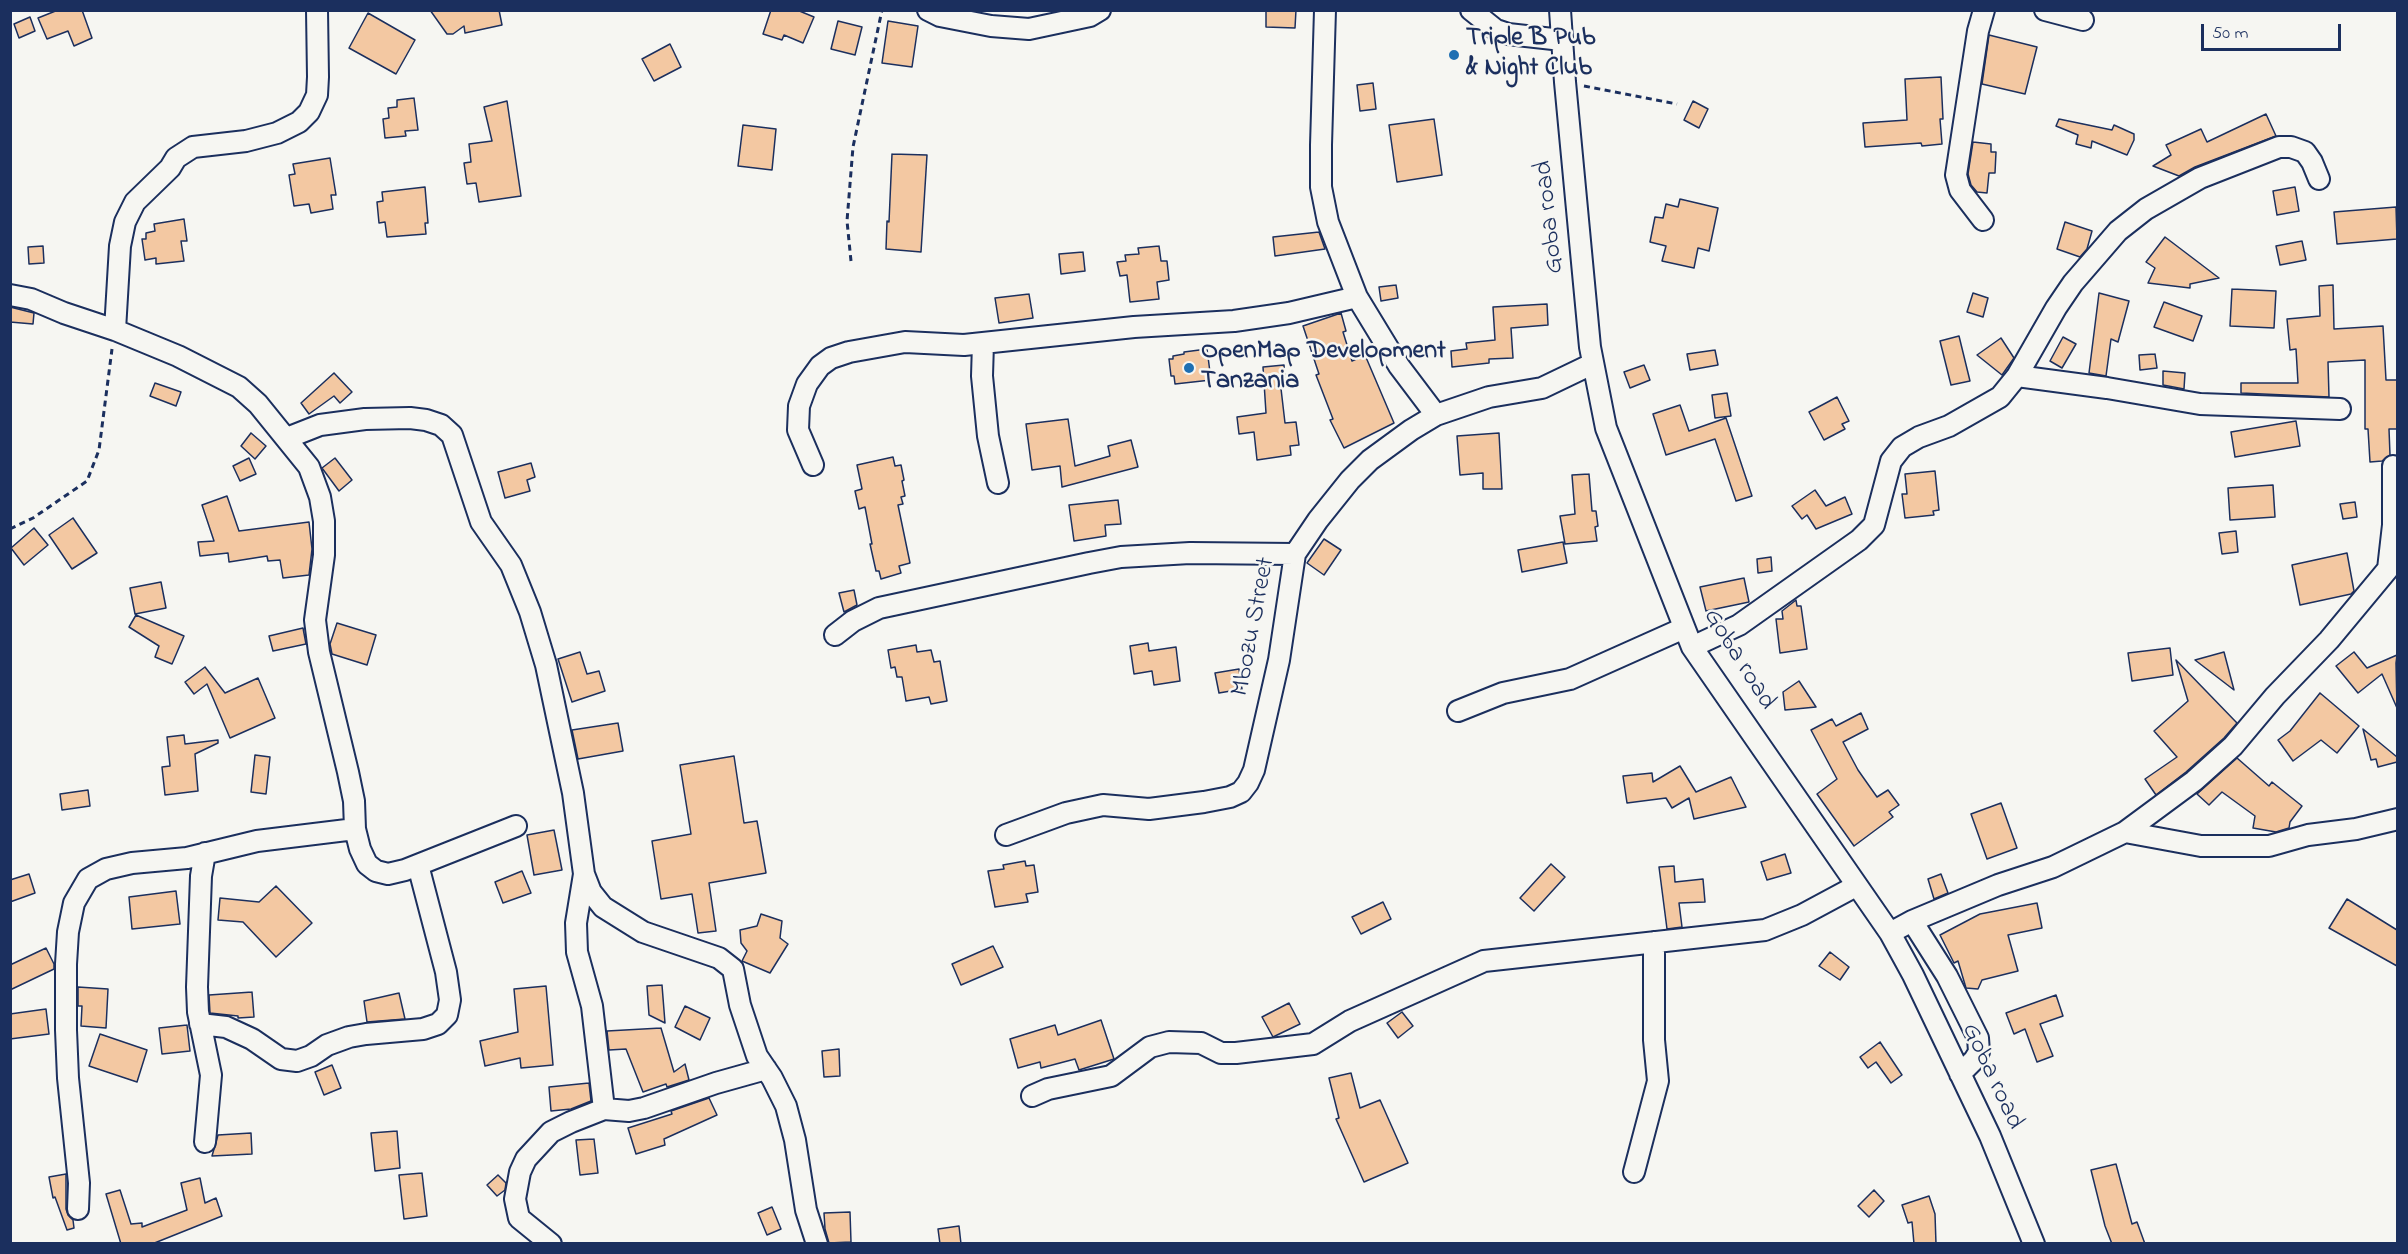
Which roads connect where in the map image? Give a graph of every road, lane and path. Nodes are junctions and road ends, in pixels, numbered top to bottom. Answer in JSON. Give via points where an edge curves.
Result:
{"nodes":[{"id":1,"x":317,"y":10,"type":"edge"},
{"id":2,"x":882,"y":10,"type":"edge"},
{"id":3,"x":928,"y":10,"type":"edge"},
{"id":4,"x":1100,"y":10,"type":"edge"},
{"id":5,"x":1325,"y":10,"type":"edge"},
{"id":6,"x":1471,"y":10,"type":"edge"},
{"id":7,"x":1560,"y":10,"type":"edge"},
{"id":8,"x":1984,"y":10,"type":"edge"},
{"id":9,"x":2045,"y":10,"type":"edge"},
{"id":10,"x":2083,"y":20,"type":"dead end"},
{"id":11,"x":1562,"y":40,"type":"junction"},
{"id":12,"x":1565,"y":82,"type":"junction"},
{"id":13,"x":1677,"y":104,"type":"dead end"},
{"id":14,"x":2319,"y":179,"type":"dead end"},
{"id":15,"x":1983,"y":220,"type":"dead end"},
{"id":16,"x":851,"y":261,"type":"dead end"},
{"id":17,"x":10,"y":295,"type":"edge"},
{"id":18,"x":1357,"y":297,"type":"junction"},
{"id":19,"x":115,"y":330,"type":"junction"},
{"id":20,"x":983,"y":343,"type":"junction"},
{"id":21,"x":1592,"y":364,"type":"junction"},
{"id":22,"x":2017,"y":376,"type":"junction"},
{"id":23,"x":2340,"y":409,"type":"dead end"},
{"id":24,"x":1436,"y":415,"type":"junction"},
{"id":25,"x":287,"y":438,"type":"junction"},
{"id":26,"x":813,"y":465,"type":"dead end"},
{"id":27,"x":2393,"y":466,"type":"dead end"},
{"id":28,"x":998,"y":483,"type":"dead end"},
{"id":29,"x":10,"y":529,"type":"edge"},
{"id":30,"x":1295,"y":554,"type":"junction"},
{"id":31,"x":1684,"y":628,"type":"junction"},
{"id":32,"x":835,"y":635,"type":"dead end"},
{"id":33,"x":1692,"y":646,"type":"junction"},
{"id":34,"x":1458,"y":711,"type":"dead end"},
{"id":35,"x":2396,"y":821,"type":"edge"},
{"id":36,"x":516,"y":826,"type":"dead end"},
{"id":37,"x":355,"y":829,"type":"junction"},
{"id":38,"x":2125,"y":832,"type":"junction"},
{"id":39,"x":1006,"y":835,"type":"dead end"},
{"id":40,"x":205,"y":853,"type":"junction"},
{"id":41,"x":418,"y":864,"type":"junction"},
{"id":42,"x":584,"y":874,"type":"junction"},
{"id":43,"x":1856,"y":886,"type":"junction"},
{"id":44,"x":1912,"y":921,"type":"junction"},
{"id":45,"x":1890,"y":933,"type":"junction"},
{"id":46,"x":1654,"y":942,"type":"junction"},
{"id":47,"x":200,"y":1024,"type":"junction"},
{"id":48,"x":766,"y":1070,"type":"junction"},
{"id":49,"x":1960,"y":1074,"type":"junction"},
{"id":50,"x":1032,"y":1096,"type":"dead end"},
{"id":51,"x":604,"y":1109,"type":"junction"},
{"id":52,"x":205,"y":1142,"type":"dead end"},
{"id":53,"x":1634,"y":1172,"type":"dead end"},
{"id":54,"x":78,"y":1209,"type":"dead end"},
{"id":55,"x":551,"y":1244,"type":"edge"},
{"id":56,"x":817,"y":1244,"type":"edge"},
{"id":57,"x":2034,"y":1244,"type":"edge"}],
"edges":[{"from":1,"to":19,"type":"street","via":[[317,95],[309,112],[277,133],[193,147],[176,158],[135,202],[125,222],[120,246]]},
{"from":2,"to":16,"type":"path","via":[[853,147],[847,221]]},
{"from":3,"to":4,"type":"street","via":[[971,22],[1029,29],[1090,16]]},
{"from":5,"to":18,"type":"street","via":[[1322,187],[1328,222]]},
{"from":6,"to":11,"type":"street","via":[[1496,30],[1508,34]]},
{"from":7,"to":11,"type":"street","name":"Goba road"},
{"from":8,"to":15,"type":"street","via":[[1956,175],[1960,190]]},
{"from":9,"to":10,"type":"street"},
{"from":11,"to":12,"type":"street","name":"Goba road"},
{"from":12,"to":13,"type":"path"},
{"from":12,"to":21,"type":"street","name":"Goba road"},
{"from":14,"to":22,"type":"street","via":[[2305,152],[2279,147],[2200,178],[2146,209],[2118,231],[2073,283]]},
{"from":17,"to":19,"type":"street"},
{"from":18,"to":20,"type":"street","via":[[1234,321]]},
{"from":18,"to":24,"type":"street","via":[[1399,366]]},
{"from":19,"to":25,"type":"street","via":[[239,387]]},
{"from":19,"to":29,"type":"path","via":[[99,450],[87,481]]},
{"from":20,"to":26,"type":"street","via":[[905,342],[849,352],[825,362],[807,384],[799,406],[798,430]]},
{"from":20,"to":28,"type":"street","via":[[988,436]]},
{"from":21,"to":24,"type":"street","name":"Mbozu Street","via":[[1542,388],[1489,397]]},
{"from":21,"to":31,"type":"street","name":"Goba road","via":[[1606,428]]},
{"from":22,"to":23,"type":"street","via":[[2200,404]]},
{"from":22,"to":33,"type":"street","via":[[2000,397],[1902,447],[1891,461],[1874,525],[1859,540],[1739,625]]},
{"from":24,"to":30,"type":"street","name":"Mbozu Street","via":[[1370,460],[1318,520]]},
{"from":25,"to":37,"type":"street","via":[[309,467],[320,497],[324,555],[315,620],[318,652],[348,772]]},
{"from":25,"to":42,"type":"street","via":[[320,425],[410,418],[441,425],[452,435],[481,522],[511,565],[546,665],[573,793]]},
{"from":27,"to":38,"type":"street","via":[[2388,569],[2234,746]]},
{"from":30,"to":32,"type":"street","via":[[1121,557],[879,608]]},
{"from":30,"to":39,"type":"street","name":"Mbozu Street","via":[[1277,670],[1254,770],[1241,792],[1204,802],[1149,809],[1094,807]]},
{"from":31,"to":33,"type":"street","name":"Goba road"},
{"from":31,"to":34,"type":"street","via":[[1570,679],[1503,693]]},
{"from":33,"to":43,"type":"street","name":"Goba road"},
{"from":35,"to":38,"type":"street","via":[[2308,835],[2269,846],[2201,846]]},
{"from":36,"to":41,"type":"street"},
{"from":37,"to":40,"type":"street","via":[[257,841]]},
{"from":37,"to":41,"type":"street","via":[[367,864],[376,871],[388,874]]},
{"from":38,"to":44,"type":"street","via":[[2053,867]]},
{"from":40,"to":47,"type":"street","via":[[197,987]]},
{"from":40,"to":54,"type":"street","via":[[106,869],[88,879],[74,903],[68,932],[66,1030]]},
{"from":41,"to":47,"type":"street","via":[[450,1000],[447,1015],[438,1024],[349,1038],[297,1061],[282,1059],[226,1027]]},
{"from":42,"to":48,"type":"street","via":[[603,907],[643,932],[718,958],[733,969],[746,1027]]},
{"from":42,"to":51,"type":"street","via":[[576,923],[577,952],[592,1006]]},
{"from":43,"to":45,"type":"street","name":"Goba road"},
{"from":43,"to":46,"type":"street","via":[[1765,930]]},
{"from":44,"to":45,"type":"street"},
{"from":44,"to":49,"type":"street","via":[[1947,976],[1978,1038],[1978,1052]]},
{"from":45,"to":49,"type":"street","name":"Goba road"},
{"from":46,"to":50,"type":"street","via":[[1484,961],[1350,1021],[1313,1044],[1221,1053],[1201,1043],[1169,1042],[1150,1047],[1111,1076],[1047,1089]]},
{"from":46,"to":53,"type":"street","via":[[1658,1082]]},
{"from":47,"to":52,"type":"street","via":[[211,1075]]},
{"from":48,"to":51,"type":"street","via":[[644,1108]]},
{"from":48,"to":56,"type":"street","via":[[791,1123],[806,1210]]},
{"from":49,"to":57,"type":"street","name":"Goba road"},
{"from":51,"to":55,"type":"street","via":[[550,1132],[520,1172],[515,1198],[519,1218]]}]}
